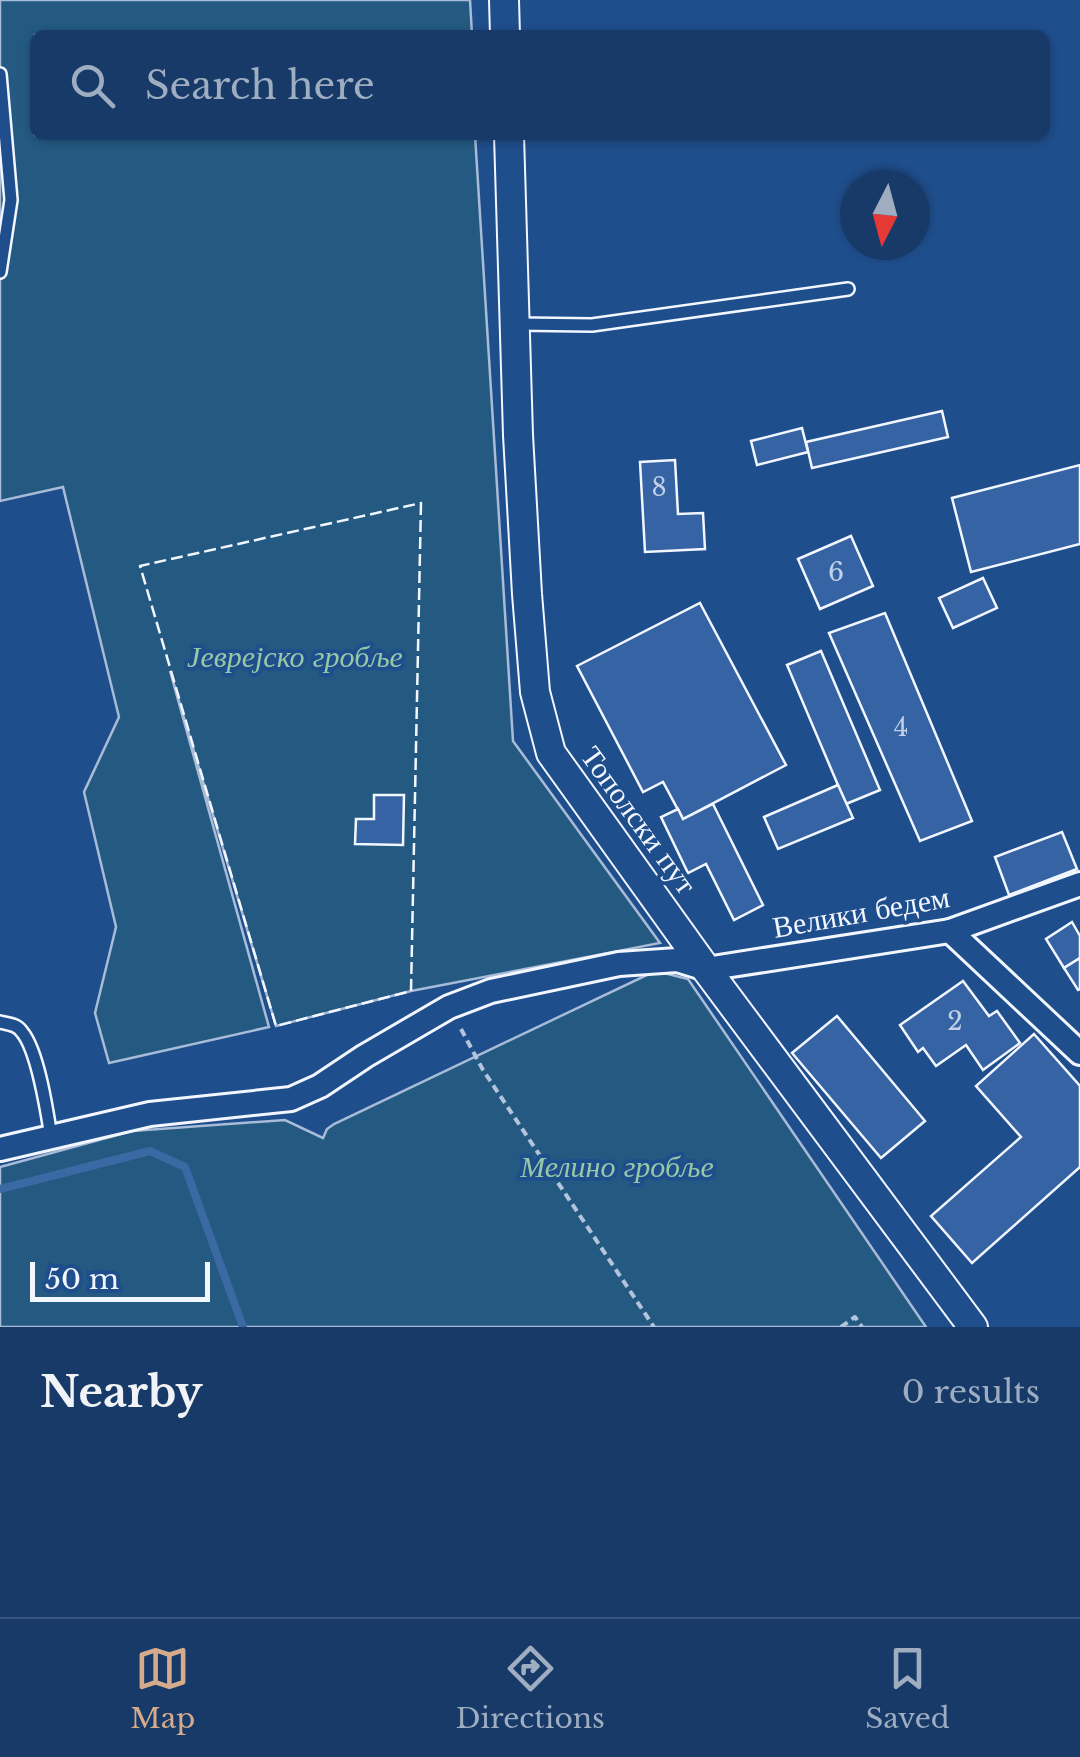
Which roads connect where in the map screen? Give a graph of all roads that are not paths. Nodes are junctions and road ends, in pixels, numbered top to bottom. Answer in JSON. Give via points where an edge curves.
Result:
{"nodes":[{"id":1,"x":504,"y":0,"type":"edge"},
{"id":2,"x":505,"y":30,"type":"edge"},
{"id":3,"x":0,"y":74,"type":"edge"},
{"id":4,"x":509,"y":140,"type":"edge"},
{"id":5,"x":0,"y":272,"type":"edge"},
{"id":6,"x":848,"y":289,"type":"dead end"},
{"id":7,"x":517,"y":324,"type":"junction"},
{"id":8,"x":1080,"y":884,"type":"edge"},
{"id":9,"x":950,"y":931,"type":"junction"},
{"id":10,"x":706,"y":969,"type":"junction"},
{"id":11,"x":0,"y":1022,"type":"edge"},
{"id":12,"x":1080,"y":1053,"type":"edge"},
{"id":13,"x":51,"y":1136,"type":"junction"},
{"id":14,"x":0,"y":1149,"type":"edge"},
{"id":15,"x":974,"y":1327,"type":"edge"}],
"edges":[{"from":1,"to":2,"type":"street"},
{"from":3,"to":5,"type":"lane","via":[[11,200]]},
{"from":4,"to":7,"type":"street","name":"Тополски пут"},
{"from":6,"to":7,"type":"lane","via":[[592,325]]},
{"from":7,"to":10,"type":"street","name":"Тополски пут","via":[[527,594],[536,692],[552,753]]},
{"from":8,"to":9,"type":"street","name":"Велики бедем"},
{"from":9,"to":10,"type":"street","name":"Велики бедем"},
{"from":9,"to":12,"type":"street"},
{"from":10,"to":13,"type":"street","name":"Велики бедем","via":[[677,960],[618,964],[491,991],[449,1007],[291,1099],[150,1114]]},
{"from":10,"to":15,"type":"street","name":"Тополски пут"},
{"from":11,"to":13,"type":"lane","via":[[25,1036]]},
{"from":13,"to":14,"type":"street","name":"Велики бедем"}]}
